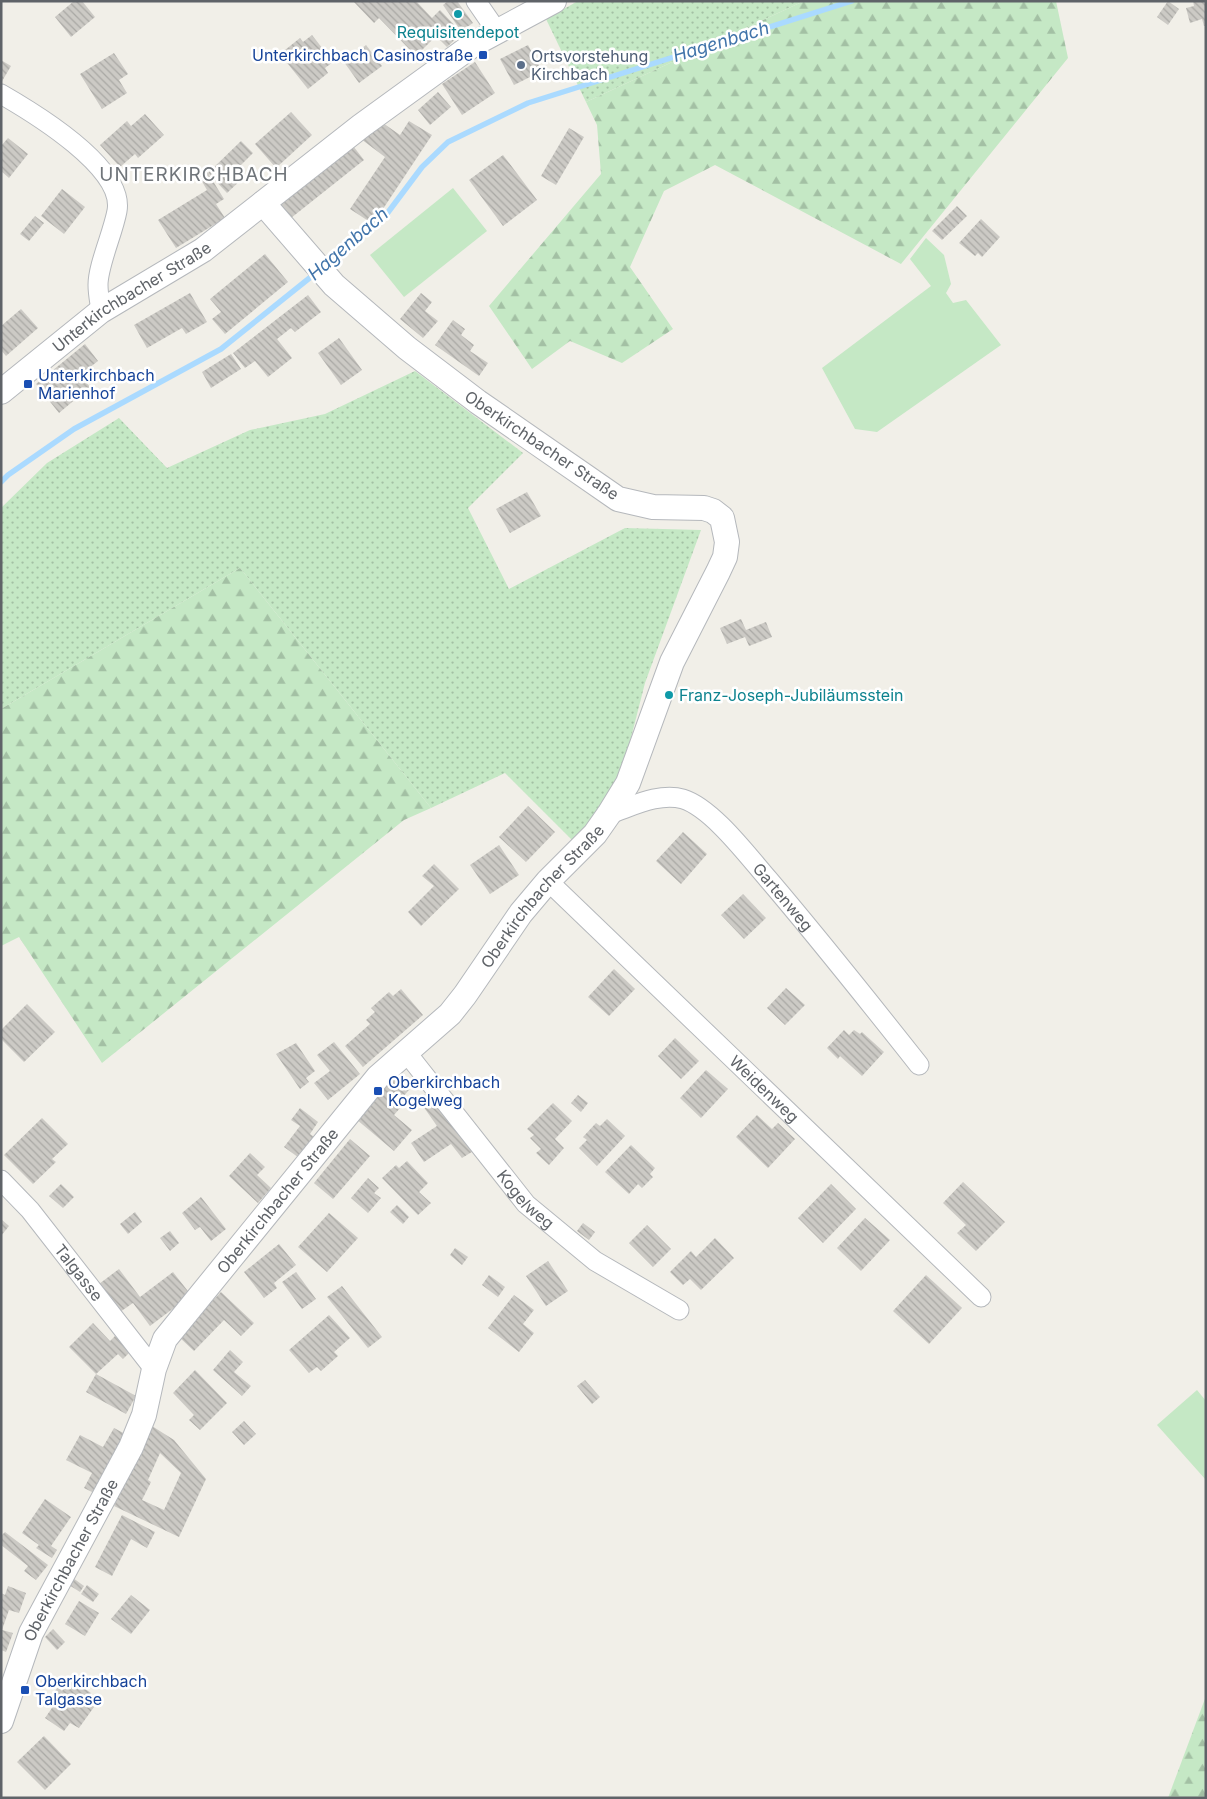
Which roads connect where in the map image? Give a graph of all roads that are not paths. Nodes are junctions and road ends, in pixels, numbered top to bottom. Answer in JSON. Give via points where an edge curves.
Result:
{"nodes":[{"id":1,"x":476,"y":1,"type":"edge"},
{"id":2,"x":554,"y":1,"type":"edge"},
{"id":3,"x":498,"y":33,"type":"junction"},
{"id":4,"x":1,"y":94,"type":"edge"},
{"id":5,"x":263,"y":203,"type":"junction"},
{"id":6,"x":101,"y":311,"type":"junction"},
{"id":7,"x":1,"y":392,"type":"edge"},
{"id":8,"x":609,"y":814,"type":"junction"},
{"id":9,"x":548,"y":880,"type":"junction"},
{"id":10,"x":406,"y":1052,"type":"junction"},
{"id":11,"x":920,"y":1065,"type":"dead end"},
{"id":12,"x":1,"y":1180,"type":"edge"},
{"id":13,"x":981,"y":1297,"type":"dead end"},
{"id":14,"x":679,"y":1310,"type":"dead end"},
{"id":15,"x":154,"y":1369,"type":"junction"},
{"id":16,"x":1,"y":1721,"type":"edge"}],
"edges":[{"from":1,"to":3,"type":"street"},
{"from":2,"to":3,"type":"street","name":"Unterkirchbacher Straße"},
{"from":3,"to":5,"type":"street","name":"Unterkirchbacher Straße","via":[[474,44]]},
{"from":4,"to":6,"type":"street","via":[[44,119],[88,155],[115,188],[118,209],[98,283]]},
{"from":5,"to":6,"type":"street","name":"Unterkirchbacher Straße","via":[[203,250]]},
{"from":5,"to":8,"type":"street","name":"Oberkirchbacher Straße","via":[[334,285],[407,348],[618,499],[653,507],[704,508],[722,518],[726,535],[725,557],[672,662],[628,783]]},
{"from":6,"to":7,"type":"street","name":"Unterkirchbacher Straße"},
{"from":8,"to":9,"type":"street","name":"Oberkirchbacher Straße","via":[[595,834]]},
{"from":8,"to":11,"type":"street","name":"Gartenweg","via":[[664,797],[684,799],[709,815],[812,930]]},
{"from":9,"to":10,"type":"street","name":"Oberkirchbacher Straße","via":[[504,936],[465,995],[443,1020]]},
{"from":9,"to":13,"type":"street","name":"Weidenweg"},
{"from":10,"to":14,"type":"street","name":"Kogelweg","via":[[526,1204],[595,1260]]},
{"from":10,"to":15,"type":"street","name":"Oberkirchbacher Straße","via":[[378,1077],[225,1263],[165,1339]]},
{"from":12,"to":15,"type":"street","name":"Talgasse","via":[[30,1210]]},
{"from":15,"to":16,"type":"street","name":"Oberkirchbacher Straße","via":[[144,1415],[131,1447],[32,1632]]}]}
